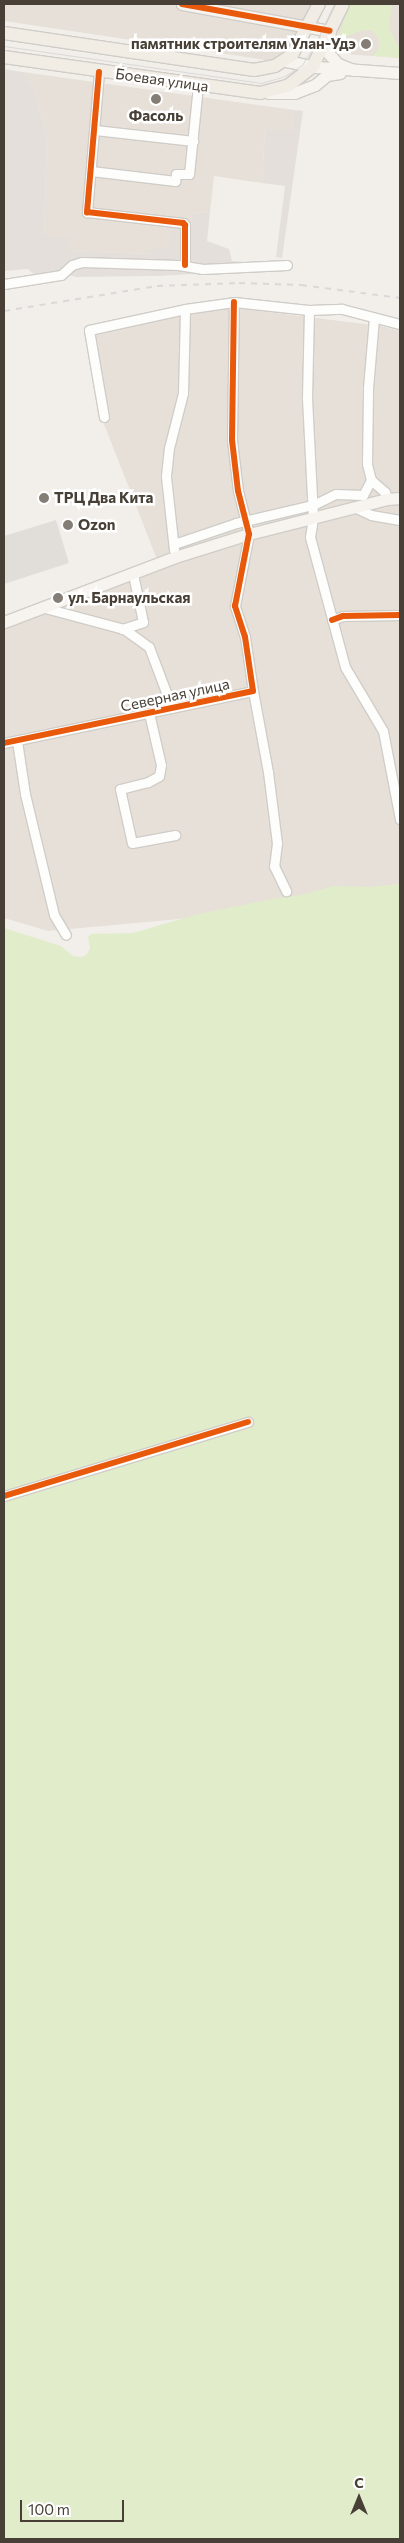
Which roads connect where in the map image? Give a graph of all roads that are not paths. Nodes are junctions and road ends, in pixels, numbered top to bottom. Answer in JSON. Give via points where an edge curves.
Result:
{"nodes":[{"id":1,"x":182,"y":4,"type":"edge"},
{"id":2,"x":318,"y":4,"type":"edge"},
{"id":3,"x":343,"y":4,"type":"edge"},
{"id":4,"x":308,"y":26,"type":"junction"},
{"id":5,"x":330,"y":31,"type":"junction"},
{"id":6,"x":4,"y":33,"type":"edge"},
{"id":7,"x":4,"y":57,"type":"edge"},
{"id":8,"x":280,"y":64,"type":"junction"},
{"id":9,"x":313,"y":66,"type":"junction"},
{"id":10,"x":354,"y":70,"type":"junction"},
{"id":11,"x":99,"y":72,"type":"junction"},
{"id":12,"x":400,"y":73,"type":"edge"},
{"id":13,"x":198,"y":86,"type":"junction"},
{"id":14,"x":260,"y":93,"type":"junction"},
{"id":15,"x":95,"y":130,"type":"junction"},
{"id":16,"x":193,"y":141,"type":"junction"},
{"id":17,"x":91,"y":171,"type":"junction"},
{"id":18,"x":184,"y":265,"type":"junction"},
{"id":19,"x":287,"y":265,"type":"dead end"},
{"id":20,"x":4,"y":284,"type":"edge"},
{"id":21,"x":234,"y":302,"type":"junction"},
{"id":22,"x":185,"y":309,"type":"junction"},
{"id":23,"x":309,"y":310,"type":"junction"},
{"id":24,"x":374,"y":318,"type":"junction"},
{"id":25,"x":400,"y":324,"type":"edge"},
{"id":26,"x":104,"y":417,"type":"dead end"},
{"id":27,"x":371,"y":480,"type":"junction"},
{"id":28,"x":400,"y":498,"type":"edge"},
{"id":29,"x":387,"y":499,"type":"junction"},
{"id":30,"x":313,"y":506,"type":"junction"},
{"id":31,"x":354,"y":507,"type":"junction"},
{"id":32,"x":314,"y":518,"type":"junction"},
{"id":33,"x":400,"y":520,"type":"edge"},
{"id":34,"x":246,"y":522,"type":"junction"},
{"id":35,"x":249,"y":534,"type":"junction"},
{"id":36,"x":174,"y":544,"type":"junction"},
{"id":37,"x":176,"y":557,"type":"junction"},
{"id":38,"x":133,"y":574,"type":"junction"},
{"id":39,"x":45,"y":608,"type":"junction"},
{"id":40,"x":400,"y":615,"type":"edge"},
{"id":41,"x":332,"y":620,"type":"junction"},
{"id":42,"x":4,"y":622,"type":"edge"},
{"id":43,"x":122,"y":629,"type":"junction"},
{"id":44,"x":253,"y":691,"type":"junction"},
{"id":45,"x":172,"y":708,"type":"junction"},
{"id":46,"x":149,"y":713,"type":"junction"},
{"id":47,"x":17,"y":741,"type":"junction"},
{"id":48,"x":4,"y":744,"type":"edge"},
{"id":49,"x":400,"y":818,"type":"edge"},
{"id":50,"x":175,"y":835,"type":"dead end"},
{"id":51,"x":286,"y":892,"type":"dead end"},
{"id":52,"x":66,"y":935,"type":"dead end"},
{"id":53,"x":248,"y":1422,"type":"dead end"},
{"id":54,"x":4,"y":1496,"type":"edge"}],
"edges":[{"from":1,"to":4,"type":"street"},
{"from":2,"to":4,"type":"main road"},
{"from":3,"to":5,"type":"main road"},
{"from":4,"to":5,"type":"street"},
{"from":4,"to":8,"type":"main road","via":[[292,55]]},
{"from":5,"to":9,"type":"main road"},
{"from":5,"to":10,"type":"street","via":[[329,54],[338,64]]},
{"from":6,"to":8,"type":"main road","name":"Боевая улица","via":[[254,70]]},
{"from":7,"to":11,"type":"main road","name":"Боевая улица"},
{"from":8,"to":9,"type":"street"},
{"from":9,"to":10,"type":"street"},
{"from":9,"to":14,"type":"main road","name":"Боевая улица","via":[[289,85]]},
{"from":10,"to":12,"type":"street"},
{"from":10,"to":14,"type":"street","via":[[327,75],[315,85],[294,93]]},
{"from":11,"to":13,"type":"main road","name":"Боевая улица"},
{"from":11,"to":15,"type":"street"},
{"from":13,"to":14,"type":"main road","name":"Боевая улица"},
{"from":13,"to":16,"type":"street"},
{"from":15,"to":16,"type":"street"},
{"from":15,"to":17,"type":"street"},
{"from":16,"to":17,"type":"street","via":[[189,174],[176,174],[175,180]]},
{"from":17,"to":18,"type":"street","via":[[87,212],[183,223]]},
{"from":18,"to":19,"type":"street","via":[[202,268]]},
{"from":18,"to":20,"type":"street","via":[[82,262],[72,265],[61,275]]},
{"from":21,"to":22,"type":"street"},
{"from":21,"to":23,"type":"street"},
{"from":21,"to":34,"type":"street","via":[[232,440],[238,491]]},
{"from":22,"to":26,"type":"street","via":[[89,330]]},
{"from":22,"to":36,"type":"street","via":[[183,393],[169,448],[166,476]]},
{"from":23,"to":24,"type":"street","via":[[342,309]]},
{"from":23,"to":30,"type":"street","via":[[306,398]]},
{"from":24,"to":25,"type":"street"},
{"from":24,"to":27,"type":"street","via":[[368,388],[367,464]]},
{"from":27,"to":29,"type":"street"},
{"from":27,"to":30,"type":"street","via":[[363,495],[336,494]]},
{"from":28,"to":29,"type":"street"},
{"from":29,"to":31,"type":"street"},
{"from":30,"to":32,"type":"street"},
{"from":30,"to":34,"type":"street"},
{"from":31,"to":32,"type":"street"},
{"from":31,"to":33,"type":"street","via":[[370,515]]},
{"from":32,"to":35,"type":"street"},
{"from":32,"to":41,"type":"street","via":[[310,538]]},
{"from":34,"to":35,"type":"street"},
{"from":34,"to":36,"type":"street"},
{"from":35,"to":37,"type":"street"},
{"from":35,"to":44,"type":"street","name":"Северная улица","via":[[235,606],[245,637]]},
{"from":36,"to":37,"type":"street"},
{"from":37,"to":38,"type":"street"},
{"from":38,"to":39,"type":"street"},
{"from":38,"to":43,"type":"street","via":[[143,622]]},
{"from":39,"to":42,"type":"street"},
{"from":39,"to":43,"type":"street","name":"Северная улица"},
{"from":40,"to":41,"type":"street","via":[[343,616]]},
{"from":41,"to":49,"type":"street","via":[[344,666],[383,731]]},
{"from":43,"to":45,"type":"street","name":"Северная улица","via":[[149,647]]},
{"from":44,"to":45,"type":"street","name":"Северная улица"},
{"from":44,"to":51,"type":"street","name":"Северная улица","via":[[277,843],[274,866]]},
{"from":45,"to":46,"type":"street","name":"Северная улица"},
{"from":46,"to":47,"type":"street","name":"Северная улица"},
{"from":46,"to":50,"type":"street","via":[[161,765],[159,776],[120,789],[132,843]]},
{"from":47,"to":48,"type":"street","name":"Северная улица"},
{"from":47,"to":52,"type":"street","via":[[25,794],[54,915]]},
{"from":53,"to":54,"type":"street"}]}
